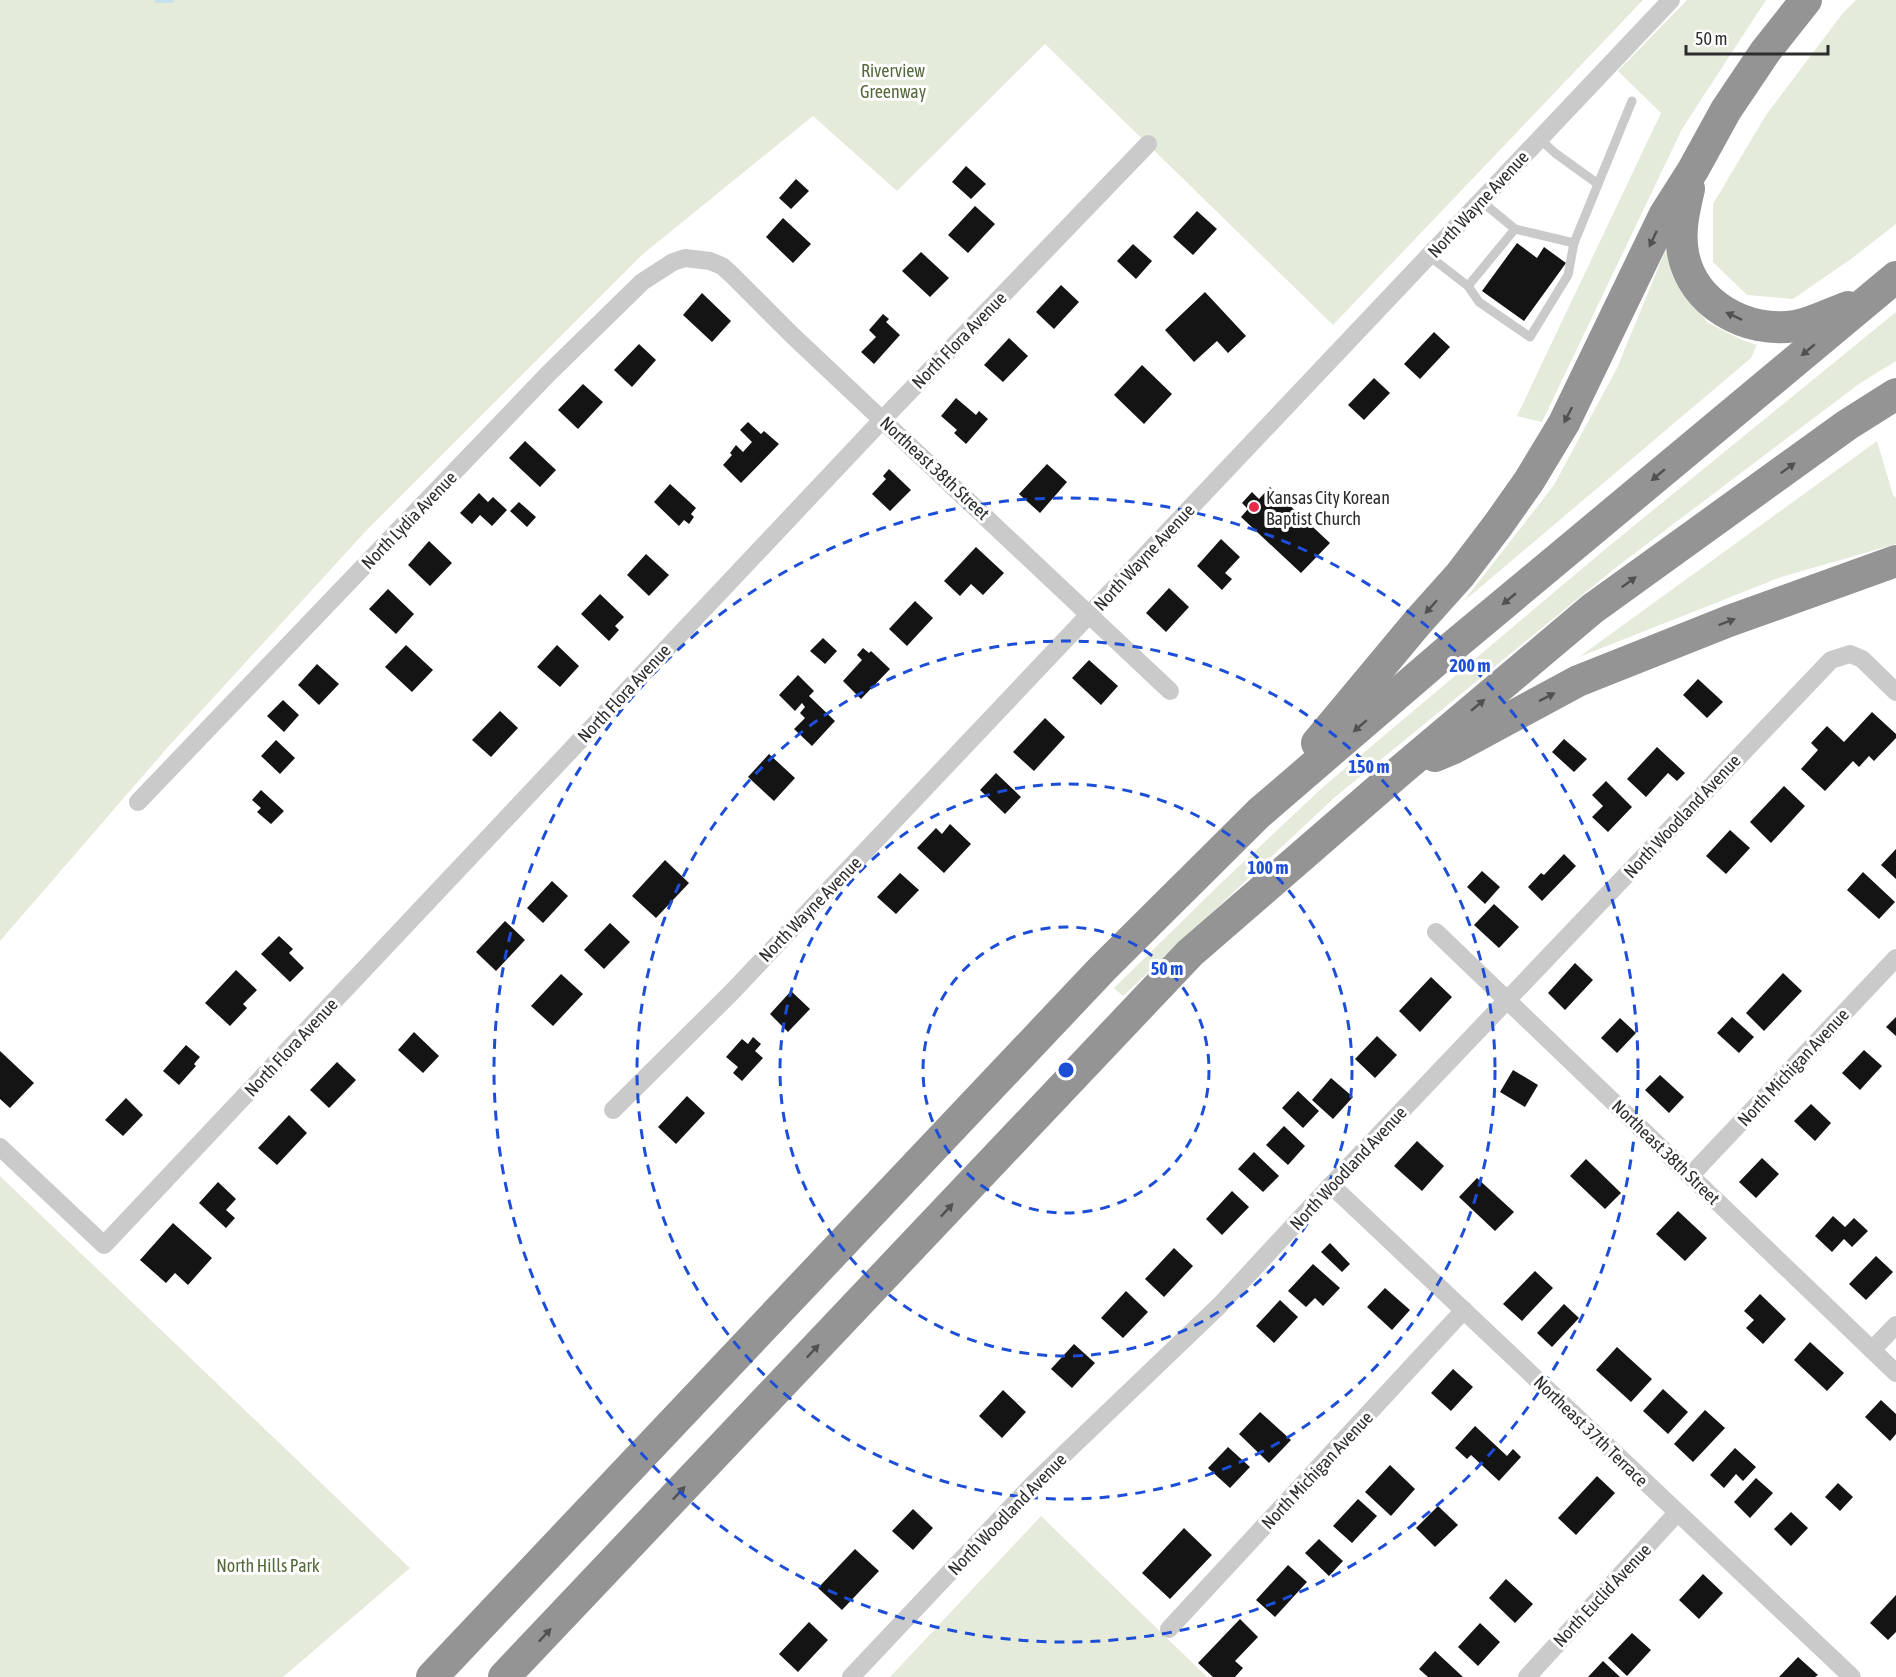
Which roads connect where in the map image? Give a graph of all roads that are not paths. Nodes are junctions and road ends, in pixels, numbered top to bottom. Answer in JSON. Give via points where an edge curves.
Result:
{"nodes":[{"id":1,"x":1671,"y":0,"type":"edge"},
{"id":2,"x":1806,"y":0,"type":"edge"},
{"id":3,"x":1632,"y":101,"type":"dead end"},
{"id":4,"x":1540,"y":139,"type":"junction"},
{"id":5,"x":1148,"y":144,"type":"dead end"},
{"id":6,"x":1693,"y":170,"type":"junction"},
{"id":7,"x":1598,"y":184,"type":"junction"},
{"id":8,"x":1481,"y":201,"type":"junction"},
{"id":9,"x":1515,"y":229,"type":"junction"},
{"id":10,"x":1574,"y":243,"type":"junction"},
{"id":11,"x":1429,"y":256,"type":"junction"},
{"id":12,"x":694,"y":258,"type":"joint"},
{"id":13,"x":1896,"y":277,"type":"edge"},
{"id":14,"x":1468,"y":286,"type":"junction"},
{"id":15,"x":1869,"y":299,"type":"junction"},
{"id":16,"x":1896,"y":394,"type":"edge"},
{"id":17,"x":883,"y":419,"type":"junction"},
{"id":18,"x":1896,"y":561,"type":"edge"},
{"id":19,"x":1090,"y":614,"type":"junction"},
{"id":20,"x":1170,"y":691,"type":"dead end"},
{"id":21,"x":1896,"y":692,"type":"edge"},
{"id":22,"x":1401,"y":770,"type":"junction"},
{"id":23,"x":138,"y":802,"type":"dead end"},
{"id":24,"x":1259,"y":813,"type":"junction"},
{"id":25,"x":1436,"y":932,"type":"dead end"},
{"id":26,"x":1896,"y":958,"type":"edge"},
{"id":27,"x":1508,"y":1000,"type":"junction"},
{"id":28,"x":613,"y":1110,"type":"dead end"},
{"id":29,"x":0,"y":1147,"type":"edge"},
{"id":30,"x":1690,"y":1176,"type":"junction"},
{"id":31,"x":1331,"y":1185,"type":"junction"},
{"id":32,"x":1464,"y":1310,"type":"junction"},
{"id":33,"x":1896,"y":1325,"type":"edge"},
{"id":34,"x":1872,"y":1350,"type":"junction"},
{"id":35,"x":1896,"y":1373,"type":"edge"},
{"id":36,"x":1677,"y":1513,"type":"junction"},
{"id":37,"x":1169,"y":1629,"type":"dead end"},
{"id":38,"x":432,"y":1677,"type":"edge"},
{"id":39,"x":504,"y":1677,"type":"edge"},
{"id":40,"x":851,"y":1677,"type":"edge"},
{"id":41,"x":1527,"y":1677,"type":"edge"},
{"id":42,"x":1852,"y":1677,"type":"edge"}],
"edges":[{"from":1,"to":4,"type":"street","name":"North Wayne Avenue"},
{"from":2,"to":6,"type":"highway","via":[[1726,110]]},
{"from":3,"to":7,"type":"lane"},
{"from":4,"to":7,"type":"lane"},
{"from":4,"to":8,"type":"street","name":"North Wayne Avenue"},
{"from":5,"to":17,"type":"street","name":"North Flora Avenue"},
{"from":15,"to":6,"type":"highway","one_way":true,"via":[[1798,326],[1782,327],[1749,323],[1712,303],[1699,288],[1683,255],[1682,224]]},
{"from":6,"to":24,"type":"highway","one_way":true,"via":[[1665,214],[1564,423],[1529,481],[1460,575]]},
{"from":7,"to":10,"type":"lane"},
{"from":8,"to":9,"type":"lane"},
{"from":8,"to":11,"type":"street","name":"North Wayne Avenue"},
{"from":9,"to":10,"type":"lane"},
{"from":9,"to":14,"type":"lane"},
{"from":10,"to":14,"type":"lane","via":[[1568,275],[1530,337],[1479,302]]},
{"from":11,"to":14,"type":"lane"},
{"from":11,"to":19,"type":"street","name":"North Wayne Avenue"},
{"from":12,"to":17,"type":"street","name":"Northeast 38th Street","via":[[722,266]]},
{"from":12,"to":23,"type":"street","name":"North Lydia Avenue","via":[[673,262],[642,282],[548,374]]},
{"from":13,"to":15,"type":"highway"},
{"from":15,"to":24,"type":"highway","one_way":true,"via":[[1452,646]]},
{"from":22,"to":16,"type":"highway","one_way":true,"via":[[1592,609]]},
{"from":17,"to":19,"type":"street","name":"Northeast 38th Street"},
{"from":17,"to":29,"type":"street","name":"North Flora Avenue","via":[[104,1245]]},
{"from":22,"to":18,"type":"highway","one_way":true,"via":[[1454,748],[1578,681]]},
{"from":19,"to":20,"type":"street","name":"Northeast 38th Street"},
{"from":19,"to":28,"type":"street","name":"North Wayne Avenue","via":[[739,984]]},
{"from":21,"to":27,"type":"street","name":"North Woodland Avenue","via":[[1862,659],[1850,654],[1831,660]]},
{"from":39,"to":22,"type":"highway","one_way":true,"via":[[1190,953]]},
{"from":24,"to":38,"type":"highway","via":[[1103,968]]},
{"from":25,"to":27,"type":"street","name":"Northeast 38th Street"},
{"from":26,"to":30,"type":"street","name":"North Michigan Avenue"},
{"from":27,"to":30,"type":"street","name":"Northeast 38th Street"},
{"from":27,"to":31,"type":"street","name":"North Woodland Avenue"},
{"from":30,"to":34,"type":"street","name":"Northeast 38th Street"},
{"from":31,"to":32,"type":"street","name":"Northeast 37th Terrace"},
{"from":31,"to":40,"type":"street","name":"North Woodland Avenue","via":[[1220,1305],[1034,1483]]},
{"from":32,"to":36,"type":"street","name":"Northeast 37th Terrace"},
{"from":32,"to":37,"type":"street","name":"North Michigan Avenue"},
{"from":33,"to":34,"type":"street"},
{"from":34,"to":35,"type":"street","name":"Northeast 38th Street"},
{"from":36,"to":41,"type":"street","name":"North Euclid Avenue"},
{"from":36,"to":42,"type":"street","name":"Northeast 37th Terrace"}]}
